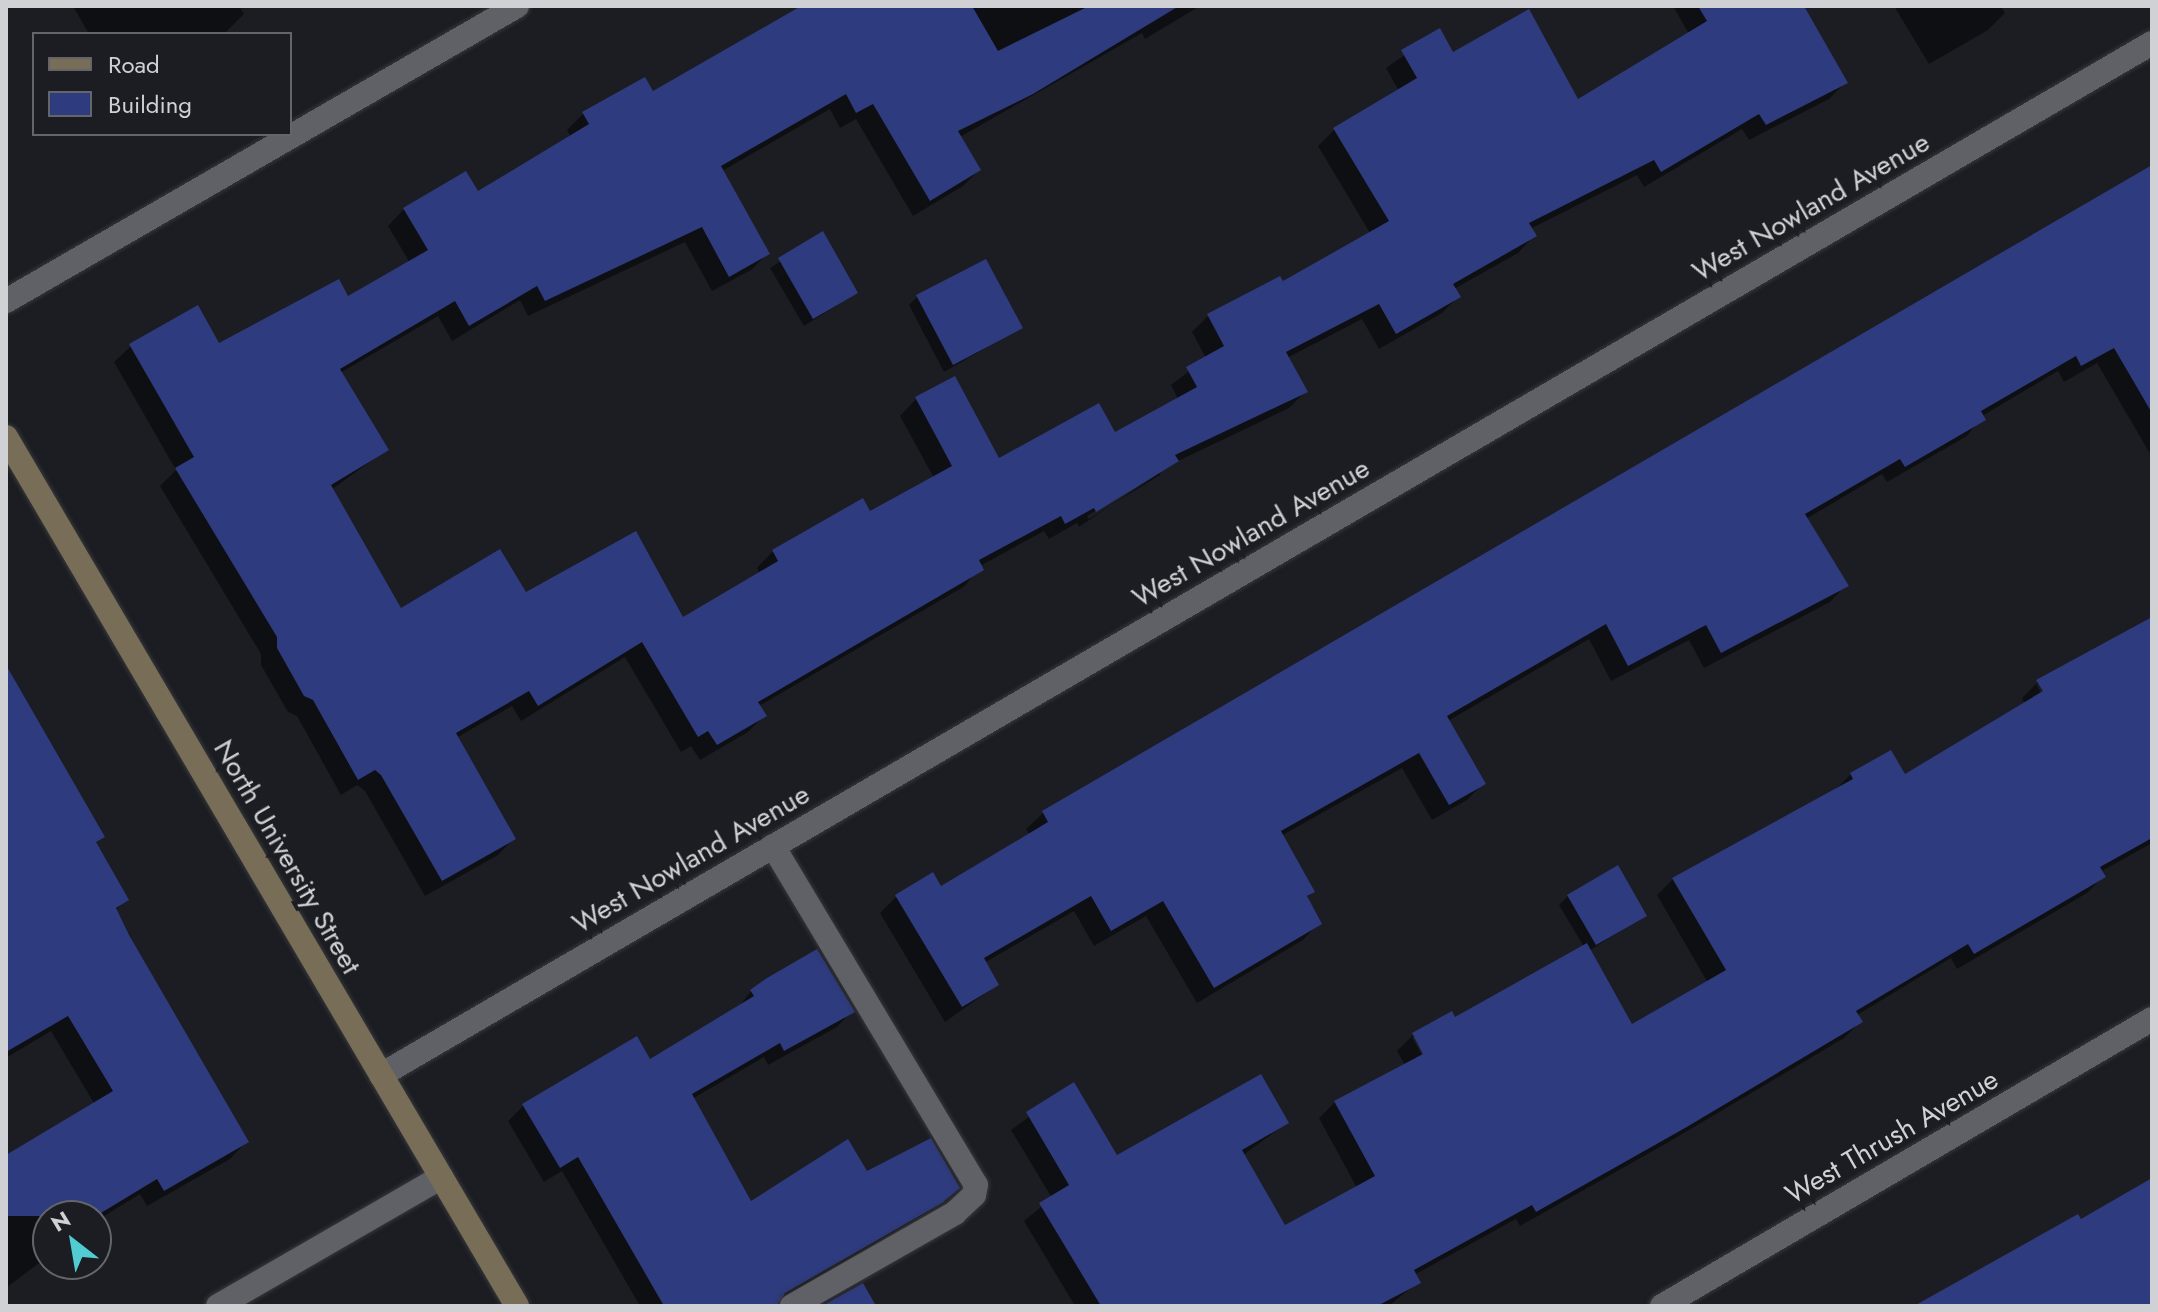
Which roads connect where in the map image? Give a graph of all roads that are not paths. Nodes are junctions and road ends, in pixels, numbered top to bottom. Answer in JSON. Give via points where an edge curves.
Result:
{"nodes":[{"id":1,"x":517,"y":6,"type":"edge"},
{"id":2,"x":2152,"y":43,"type":"edge"},
{"id":3,"x":292,"y":136,"type":"edge"},
{"id":4,"x":292,"y":136,"type":"edge"},
{"id":5,"x":6,"y":301,"type":"edge"},
{"id":6,"x":6,"y":437,"type":"edge"},
{"id":7,"x":773,"y":846,"type":"junction"},
{"id":8,"x":2152,"y":1019,"type":"edge"},
{"id":9,"x":381,"y":1075,"type":"junction"},
{"id":10,"x":441,"y":1177,"type":"junction"},
{"id":11,"x":218,"y":1306,"type":"edge"},
{"id":12,"x":517,"y":1306,"type":"edge"},
{"id":13,"x":792,"y":1306,"type":"edge"},
{"id":14,"x":1662,"y":1306,"type":"edge"}],
"edges":[{"from":1,"to":3,"type":"street"},
{"from":2,"to":7,"type":"street","name":"West Nowland Avenue"},
{"from":4,"to":5,"type":"street"},
{"from":6,"to":9,"type":"main road","name":"North University Street"},
{"from":7,"to":9,"type":"street","name":"West Nowland Avenue"},
{"from":7,"to":13,"type":"street","via":[[976,1185],[974,1195],[955,1213]]},
{"from":8,"to":14,"type":"street","name":"West Thrush Avenue"},
{"from":9,"to":10,"type":"main road","name":"North University Street"},
{"from":10,"to":11,"type":"street"},
{"from":10,"to":12,"type":"main road","name":"North University Street"}]}
